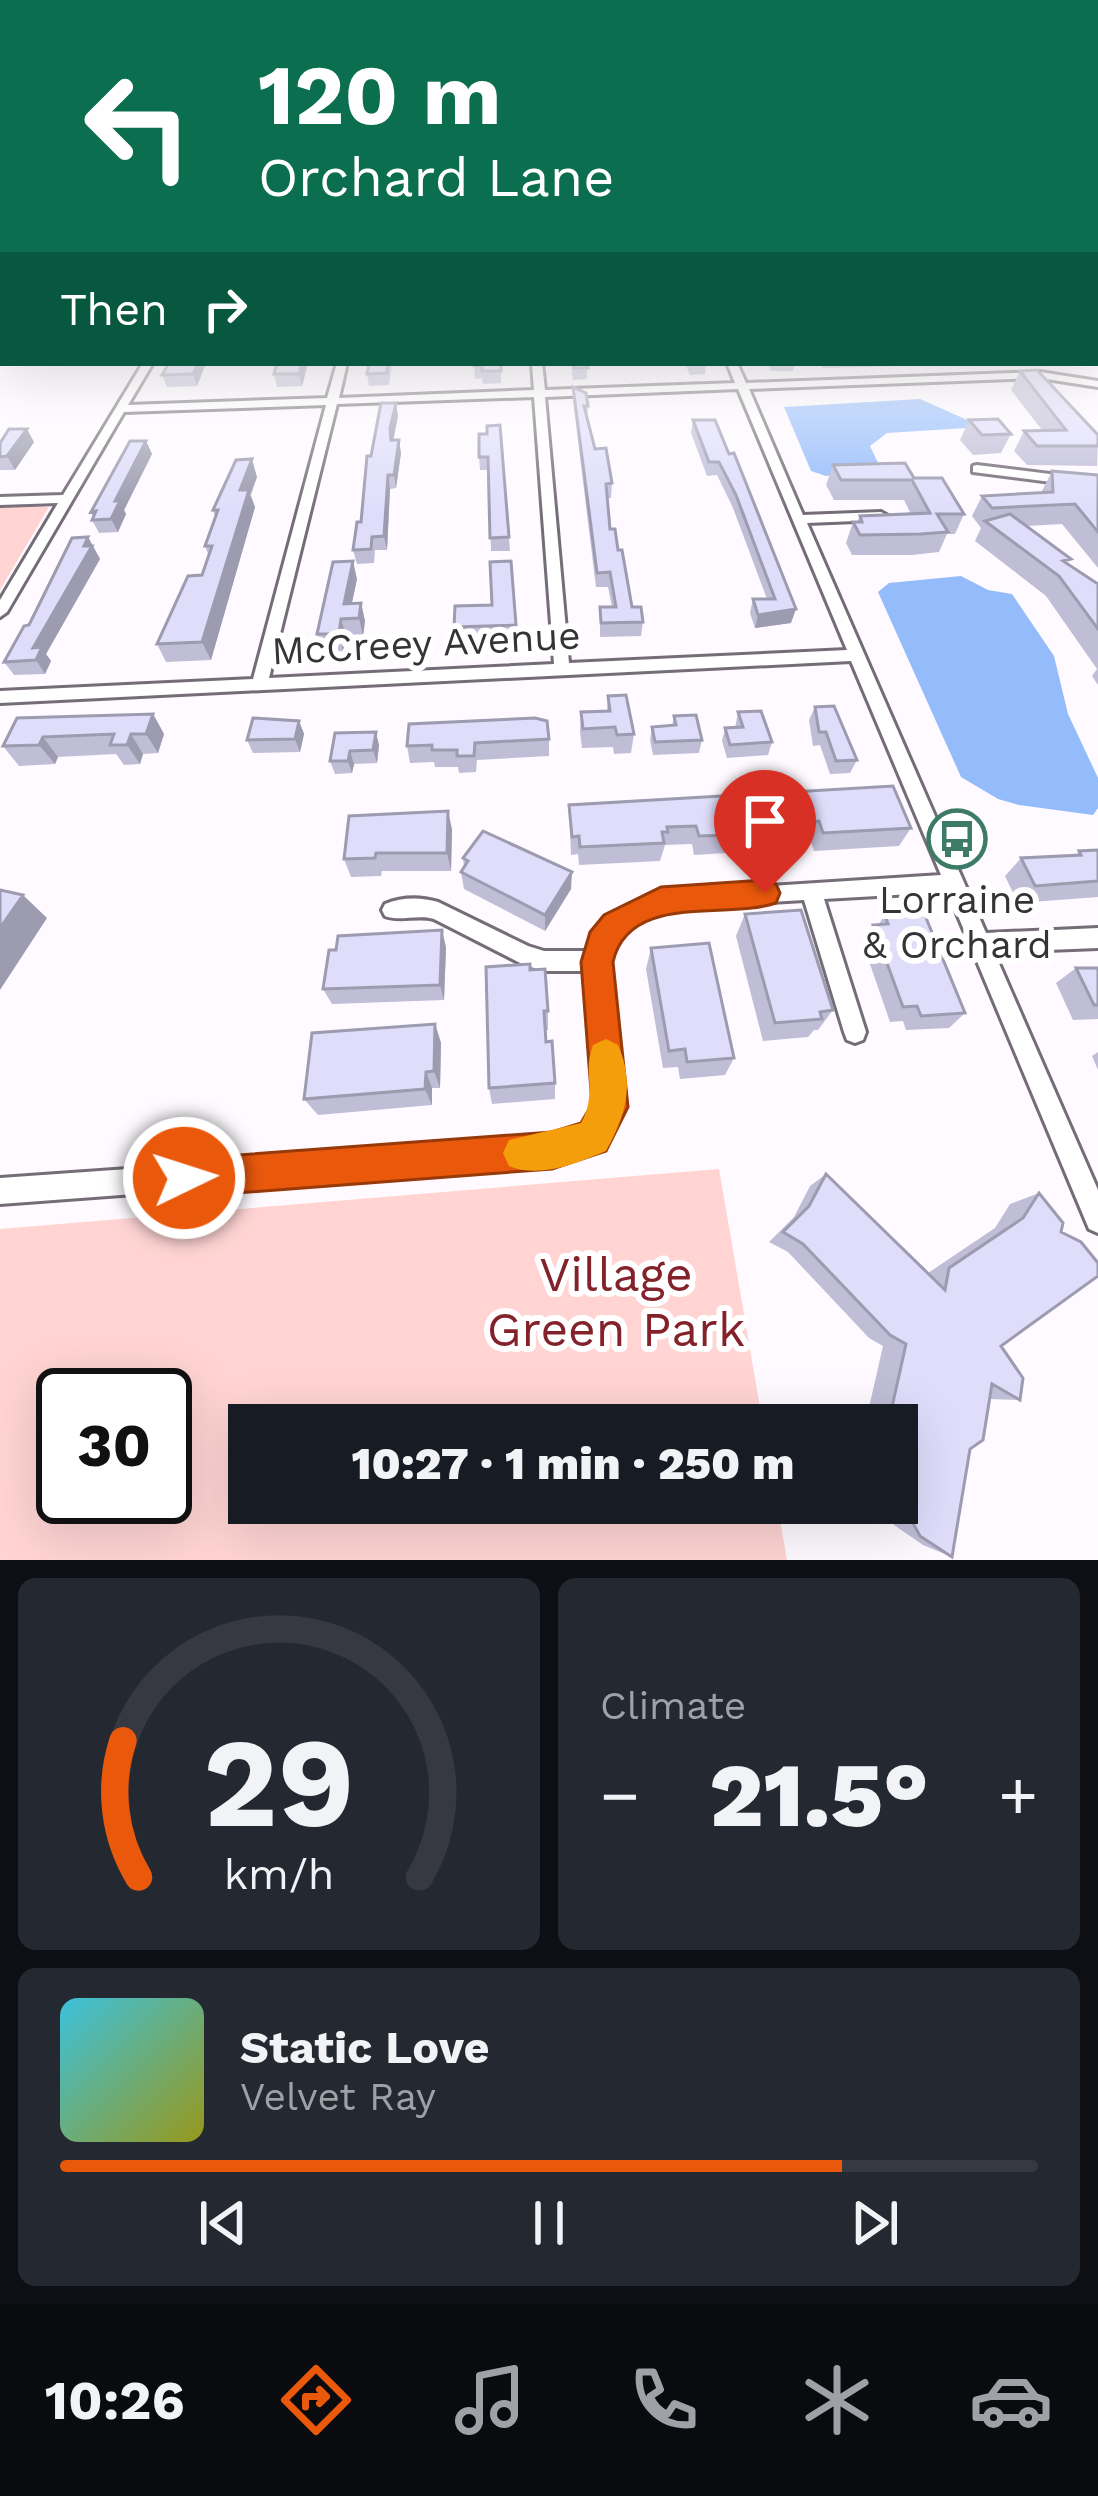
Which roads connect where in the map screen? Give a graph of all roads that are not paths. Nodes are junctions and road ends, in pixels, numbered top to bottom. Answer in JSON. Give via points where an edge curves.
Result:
{"nodes":[{"id":1,"x":145,"y":368,"type":"edge"},
{"id":2,"x":341,"y":368,"type":"edge"},
{"id":3,"x":537,"y":368,"type":"edge"},
{"id":4,"x":734,"y":368,"type":"edge"},
{"id":5,"x":1033,"y":368,"type":"edge"},
{"id":6,"x":1040,"y":375,"type":"junction"},
{"id":7,"x":1098,"y":384,"type":"edge"},
{"id":8,"x":742,"y":387,"type":"junction"},
{"id":9,"x":1054,"y":390,"type":"edge"},
{"id":10,"x":539,"y":394,"type":"junction"},
{"id":11,"x":333,"y":400,"type":"junction"},
{"id":12,"x":120,"y":409,"type":"junction"},
{"id":13,"x":977,"y":469,"type":"dead end"},
{"id":14,"x":1098,"y":484,"type":"edge"},
{"id":15,"x":67,"y":499,"type":"junction"},
{"id":16,"x":0,"y":501,"type":"edge"},
{"id":17,"x":880,"y":516,"type":"edge"},
{"id":18,"x":798,"y":519,"type":"junction"},
{"id":19,"x":0,"y":612,"type":"edge"},
{"id":20,"x":856,"y":656,"type":"junction"},
{"id":21,"x":562,"y":670,"type":"junction"},
{"id":22,"x":259,"y":685,"type":"junction"},
{"id":23,"x":0,"y":697,"type":"edge"},
{"id":24,"x":956,"y":883,"type":"junction"},
{"id":25,"x":811,"y":890,"type":"junction"},
{"id":26,"x":392,"y":910,"type":"dead end"},
{"id":27,"x":1098,"y":938,"type":"edge"},
{"id":28,"x":981,"y":943,"type":"junction"},
{"id":29,"x":597,"y":962,"type":"junction"},
{"id":30,"x":855,"y":1032,"type":"dead end"},
{"id":31,"x":1088,"y":1171,"type":"edge"},
{"id":32,"x":0,"y":1191,"type":"edge"},
{"id":33,"x":1098,"y":1220,"type":"edge"}],
"edges":[{"from":1,"to":12,"type":"street"},
{"from":2,"to":11,"type":"street"},
{"from":3,"to":10,"type":"street"},
{"from":4,"to":8,"type":"street"},
{"from":5,"to":6,"type":"street"},
{"from":6,"to":7,"type":"street"},
{"from":6,"to":8,"type":"street"},
{"from":6,"to":9,"type":"street"},
{"from":8,"to":10,"type":"street"},
{"from":8,"to":18,"type":"street"},
{"from":10,"to":11,"type":"street"},
{"from":10,"to":21,"type":"street"},
{"from":11,"to":12,"type":"street"},
{"from":11,"to":22,"type":"street"},
{"from":12,"to":15,"type":"street"},
{"from":13,"to":14,"type":"street"},
{"from":15,"to":16,"type":"street"},
{"from":15,"to":19,"type":"street"},
{"from":17,"to":18,"type":"street"},
{"from":18,"to":20,"type":"street"},
{"from":20,"to":21,"type":"street","name":"McCreey Avenue"},
{"from":20,"to":24,"type":"street"},
{"from":21,"to":22,"type":"street","name":"McCreey Avenue"},
{"from":22,"to":23,"type":"street","name":"McCreey Avenue"},
{"from":24,"to":25,"type":"street"},
{"from":24,"to":28,"type":"street"},
{"from":25,"to":29,"type":"street","via":[[661,900],[615,925]]},
{"from":25,"to":30,"type":"street"},
{"from":26,"to":29,"type":"street","via":[[438,911],[544,961]]},
{"from":27,"to":28,"type":"street"},
{"from":28,"to":31,"type":"street"},
{"from":29,"to":32,"type":"street","via":[[610,1107],[593,1138],[552,1150]]},
{"from":31,"to":33,"type":"street"}]}
